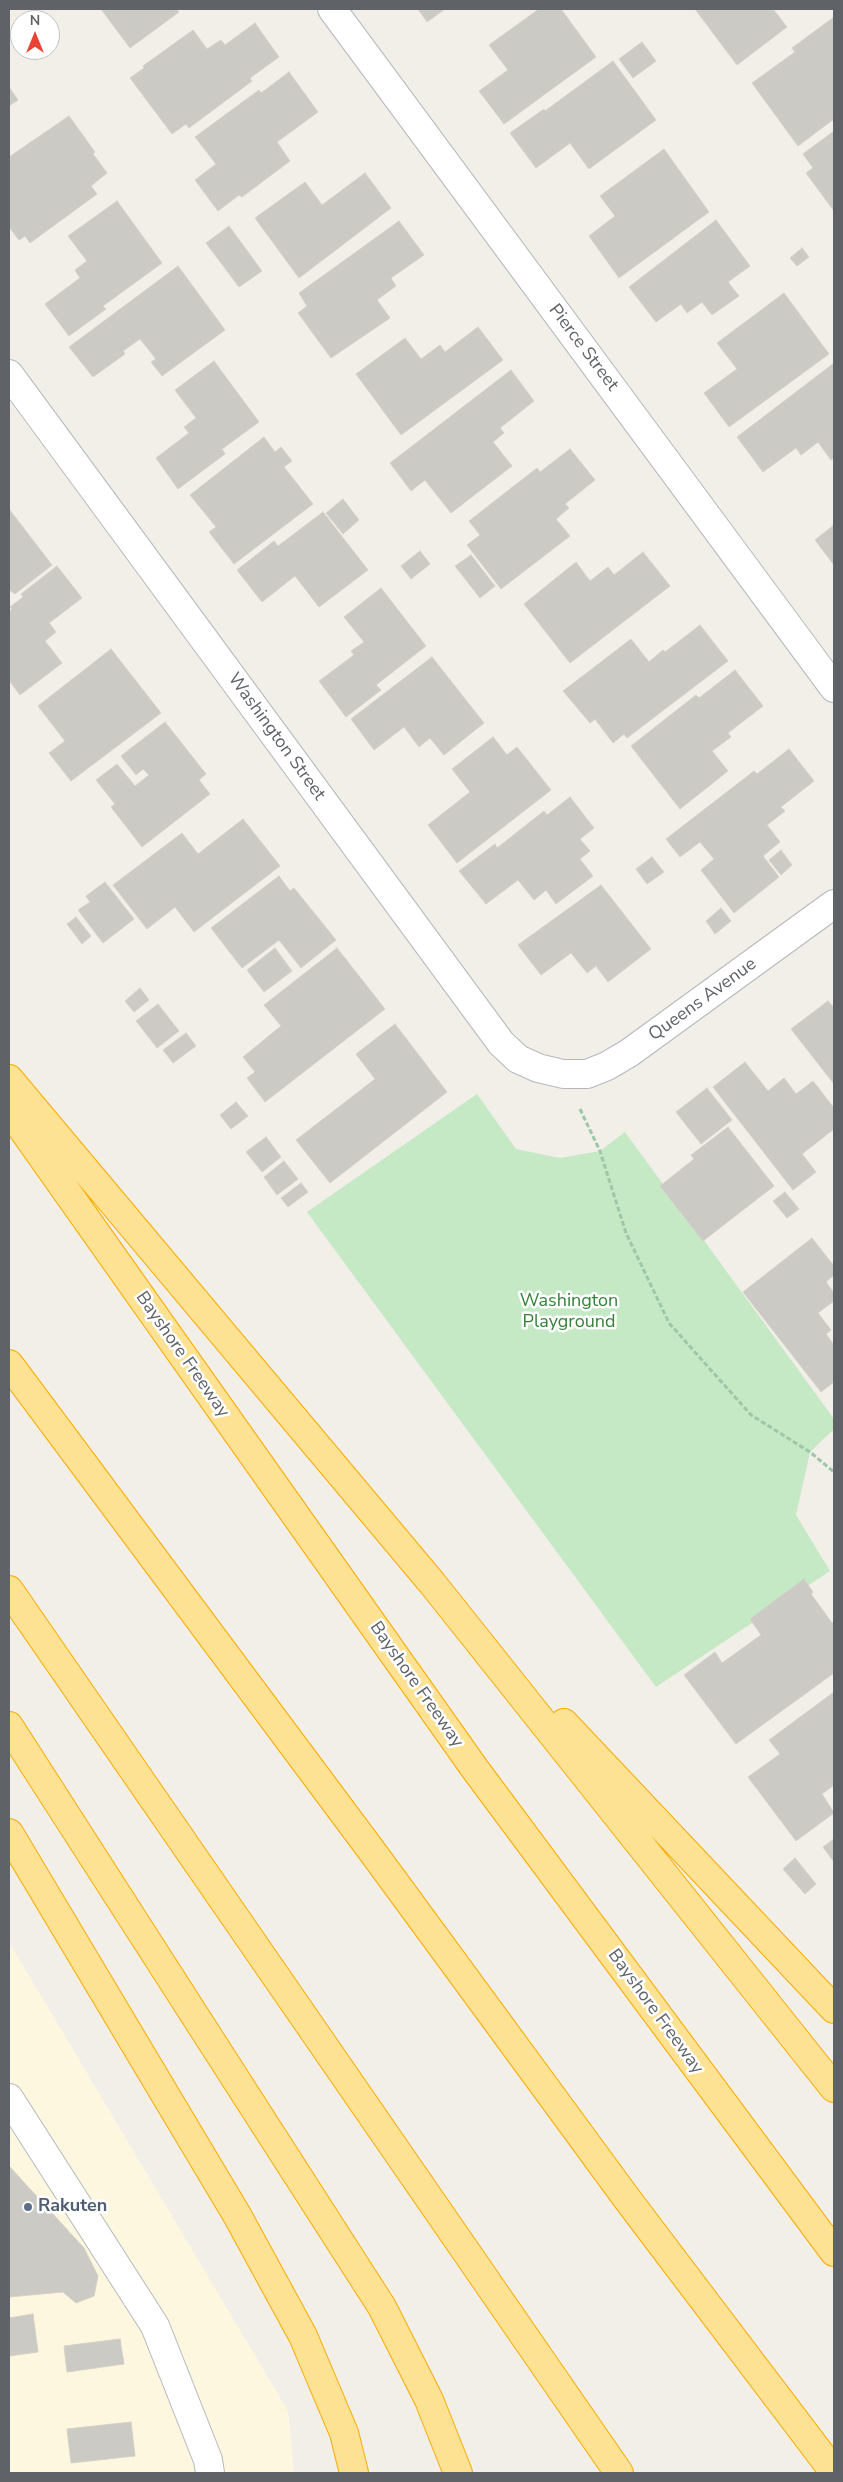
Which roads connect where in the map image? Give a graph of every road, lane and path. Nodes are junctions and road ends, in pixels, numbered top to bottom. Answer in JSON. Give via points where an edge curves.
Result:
{"nodes":[{"id":1,"x":332,"y":9,"type":"edge"},
{"id":2,"x":9,"y":374,"type":"edge"},
{"id":3,"x":834,"y":688,"type":"edge"},
{"id":4,"x":834,"y":904,"type":"edge"},
{"id":5,"x":563,"y":1074,"type":"junction"},
{"id":6,"x":9,"y":1079,"type":"edge"},
{"id":7,"x":9,"y":1110,"type":"edge"},
{"id":8,"x":9,"y":1364,"type":"edge"},
{"id":9,"x":834,"y":1472,"type":"edge"},
{"id":10,"x":432,"y":1583,"type":"junction"},
{"id":11,"x":9,"y":1590,"type":"edge"},
{"id":12,"x":9,"y":1726,"type":"edge"},
{"id":13,"x":9,"y":1833,"type":"edge"},
{"id":14,"x":834,"y":2010,"type":"edge"},
{"id":15,"x":834,"y":2088,"type":"edge"},
{"id":16,"x":9,"y":2098,"type":"edge"},
{"id":17,"x":834,"y":2252,"type":"edge"},
{"id":18,"x":834,"y":2472,"type":"edge"},
{"id":19,"x":210,"y":2473,"type":"edge"},
{"id":20,"x":354,"y":2473,"type":"edge"},
{"id":21,"x":458,"y":2473,"type":"edge"},
{"id":22,"x":619,"y":2473,"type":"edge"}],
"edges":[{"from":1,"to":3,"type":"street","name":"Pierce Street"},
{"from":2,"to":5,"type":"street","name":"Washington Street","via":[[501,1043],[518,1059]]},
{"from":4,"to":5,"type":"street","name":"Queens Avenue","via":[[630,1053],[587,1074]]},
{"from":5,"to":9,"type":"path","via":[[600,1151],[626,1233],[669,1323],[751,1415],[810,1452]]},
{"from":6,"to":10,"type":"highway"},
{"from":7,"to":17,"type":"highway","name":"Bayshore Freeway","via":[[475,1769]]},
{"from":8,"to":18,"type":"highway","via":[[372,1850],[628,2200]]},
{"from":10,"to":14,"type":"highway"},
{"from":10,"to":15,"type":"highway"},
{"from":11,"to":22,"type":"highway"},
{"from":12,"to":21,"type":"highway","via":[[382,2307],[429,2400]]},
{"from":13,"to":20,"type":"highway","via":[[237,2215],[303,2336],[344,2433]]},
{"from":16,"to":19,"type":"street","via":[[155,2326],[208,2460]]}]}
